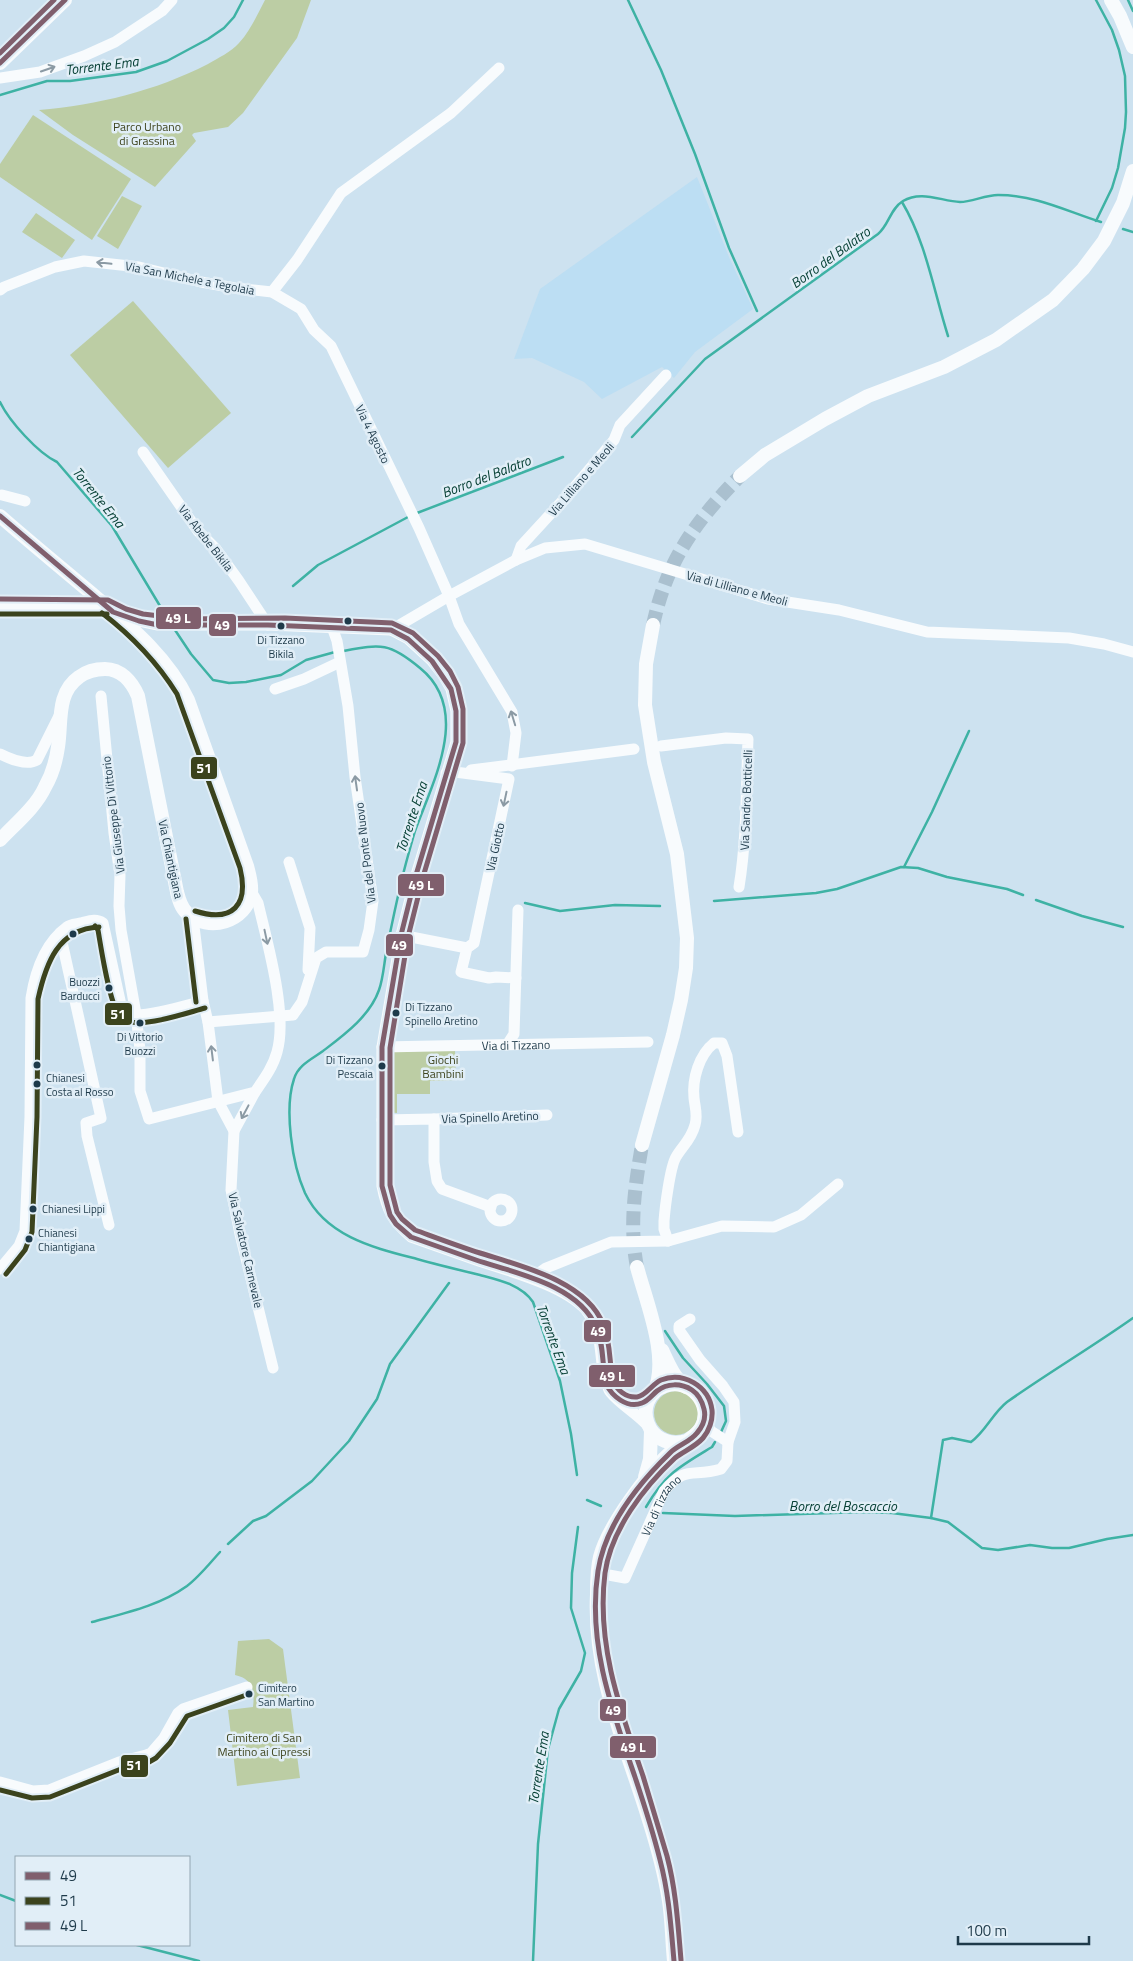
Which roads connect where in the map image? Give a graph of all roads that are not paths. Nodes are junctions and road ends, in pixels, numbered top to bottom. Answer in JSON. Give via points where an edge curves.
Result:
{"nodes":[{"id":1,"x":65,"y":0,"type":"edge"},
{"id":2,"x":172,"y":0,"type":"edge"},
{"id":3,"x":1111,"y":0,"type":"edge"},
{"id":4,"x":1133,"y":47,"type":"edge"},
{"id":5,"x":0,"y":63,"type":"edge"},
{"id":6,"x":499,"y":68,"type":"dead end"},
{"id":7,"x":0,"y":78,"type":"edge"},
{"id":8,"x":1133,"y":172,"type":"edge"},
{"id":9,"x":0,"y":290,"type":"edge"},
{"id":10,"x":272,"y":292,"type":"junction"},
{"id":11,"x":666,"y":375,"type":"dead end"},
{"id":12,"x":143,"y":452,"type":"dead end"},
{"id":13,"x":740,"y":476,"type":"tunnel mouth"},
{"id":14,"x":2,"y":495,"type":"dead end"},
{"id":15,"x":25,"y":501,"type":"dead end"},
{"id":16,"x":0,"y":516,"type":"edge"},
{"id":17,"x":516,"y":560,"type":"junction"},
{"id":18,"x":449,"y":596,"type":"junction"},
{"id":19,"x":0,"y":606,"type":"edge"},
{"id":20,"x":110,"y":610,"type":"junction"},
{"id":21,"x":268,"y":625,"type":"junction"},
{"id":22,"x":653,"y":625,"type":"tunnel mouth"},
{"id":23,"x":332,"y":627,"type":"junction"},
{"id":24,"x":391,"y":630,"type":"junction"},
{"id":25,"x":1133,"y":652,"type":"edge"},
{"id":26,"x":339,"y":660,"type":"junction"},
{"id":27,"x":275,"y":689,"type":"dead end"},
{"id":28,"x":101,"y":696,"type":"dead end"},
{"id":29,"x":60,"y":713,"type":"junction"},
{"id":30,"x":654,"y":747,"type":"junction"},
{"id":31,"x":634,"y":749,"type":"dead end"},
{"id":32,"x":0,"y":754,"type":"edge"},
{"id":33,"x":512,"y":766,"type":"junction"},
{"id":34,"x":450,"y":773,"type":"junction"},
{"id":35,"x":0,"y":840,"type":"edge"},
{"id":36,"x":289,"y":862,"type":"dead end"},
{"id":37,"x":739,"y":887,"type":"dead end"},
{"id":38,"x":251,"y":891,"type":"junction"},
{"id":39,"x":518,"y":910,"type":"dead end"},
{"id":40,"x":193,"y":918,"type":"junction"},
{"id":41,"x":60,"y":933,"type":"junction"},
{"id":42,"x":401,"y":935,"type":"junction"},
{"id":43,"x":467,"y":948,"type":"junction"},
{"id":44,"x":516,"y":978,"type":"junction"},
{"id":45,"x":308,"y":984,"type":"junction"},
{"id":46,"x":203,"y":1001,"type":"junction"},
{"id":47,"x":136,"y":1014,"type":"junction"},
{"id":48,"x":280,"y":1015,"type":"junction"},
{"id":49,"x":208,"y":1022,"type":"junction"},
{"id":50,"x":514,"y":1034,"type":"junction"},
{"id":51,"x":648,"y":1042,"type":"dead end"},
{"id":52,"x":520,"y":1044,"type":"junction"},
{"id":53,"x":507,"y":1045,"type":"junction"},
{"id":54,"x":382,"y":1047,"type":"junction"},
{"id":55,"x":255,"y":1092,"type":"junction"},
{"id":56,"x":218,"y":1101,"type":"junction"},
{"id":57,"x":547,"y":1115,"type":"dead end"},
{"id":58,"x":434,"y":1119,"type":"junction"},
{"id":59,"x":382,"y":1120,"type":"junction"},
{"id":60,"x":234,"y":1131,"type":"junction"},
{"id":61,"x":738,"y":1132,"type":"dead end"},
{"id":62,"x":642,"y":1145,"type":"tunnel mouth"},
{"id":63,"x":838,"y":1184,"type":"dead end"},
{"id":64,"x":491,"y":1207,"type":"dead end"},
{"id":65,"x":109,"y":1225,"type":"dead end"},
{"id":66,"x":668,"y":1241,"type":"junction"},
{"id":67,"x":637,"y":1267,"type":"tunnel mouth"},
{"id":68,"x":0,"y":1269,"type":"edge"},
{"id":69,"x":532,"y":1278,"type":"junction"},
{"id":70,"x":690,"y":1318,"type":"dead end"},
{"id":71,"x":656,"y":1336,"type":"junction"},
{"id":72,"x":273,"y":1368,"type":"dead end"},
{"id":73,"x":686,"y":1386,"type":"junction"},
{"id":74,"x":652,"y":1396,"type":"junction"},
{"id":75,"x":617,"y":1398,"type":"junction"},
{"id":76,"x":704,"y":1420,"type":"junction"},
{"id":77,"x":649,"y":1428,"type":"junction"},
{"id":78,"x":716,"y":1435,"type":"junction"},
{"id":79,"x":691,"y":1438,"type":"junction"},
{"id":80,"x":728,"y":1442,"type":"junction"},
{"id":81,"x":638,"y":1489,"type":"junction"},
{"id":82,"x":598,"y":1573,"type":"junction"},
{"id":83,"x":247,"y":1687,"type":"dead end"},
{"id":84,"x":0,"y":1782,"type":"edge"},
{"id":85,"x":674,"y":1961,"type":"edge"}],
"edges":[{"from":1,"to":5,"type":"main road"},
{"from":7,"to":2,"type":"street","one_way":true,"via":[[40,72],[115,42],[162,11]]},
{"from":3,"to":4,"type":"main road"},
{"from":6,"to":10,"type":"street","name":"Via San Michele a Tegolaia","via":[[451,113],[341,194]]},
{"from":8,"to":13,"type":"main road","via":[[1124,204],[1104,241],[1053,300],[996,340],[944,367],[868,396],[765,455]]},
{"from":10,"to":9,"type":"street","name":"Via San Michele a Tegolaia","one_way":true,"via":[[209,284],[139,267],[84,261],[55,267]]},
{"from":10,"to":18,"type":"street","name":"Via 4 Agosto","via":[[301,309],[314,330],[331,346]]},
{"from":11,"to":17,"type":"street","name":"Via Lilliano e Meoli","via":[[620,426],[614,440],[566,497],[521,546]]},
{"from":12,"to":21,"type":"street","name":"Via Abebe Bikila"},
{"from":14,"to":15,"type":"street"},
{"from":16,"to":20,"type":"main road"},
{"from":17,"to":18,"type":"street","name":"Via di Lilliano e Meoli"},
{"from":17,"to":25,"type":"street","name":"Via di Lilliano e Meoli","via":[[545,548],[585,544],[768,599],[838,610],[927,632],[1069,638]]},
{"from":18,"to":24,"type":"street","name":"Via di Lilliano e Meoli"},
{"from":33,"to":18,"type":"street","one_way":true,"via":[[516,733],[512,712],[459,624]]},
{"from":19,"to":20,"type":"street"},
{"from":20,"to":21,"type":"street","via":[[158,625]]},
{"from":20,"to":38,"type":"main road","via":[[154,650],[184,691],[244,859]]},
{"from":21,"to":23,"type":"street"},
{"from":22,"to":30,"type":"main road","via":[[646,664],[645,705]]},
{"from":23,"to":24,"type":"street"},
{"from":23,"to":26,"type":"street","name":"Via del Ponte Nuovo"},
{"from":24,"to":34,"type":"street","via":[[432,661],[450,690],[456,711],[456,742]]},
{"from":26,"to":27,"type":"street","via":[[304,679]]},
{"from":45,"to":26,"type":"street","name":"Via del Ponte Nuovo","one_way":true,"via":[[320,954],[363,952],[373,901]]},
{"from":28,"to":47,"type":"street","name":"Via Giuseppe Di Vittorio","via":[[120,875],[120,930]]},
{"from":29,"to":32,"type":"street","via":[[38,760],[22,762]]},
{"from":29,"to":35,"type":"main road","name":"Via Chiantigiana","via":[[56,757],[46,787]]},
{"from":29,"to":40,"type":"main road","name":"Via Chiantigiana","via":[[62,700],[70,686],[90,671],[115,671],[135,688],[179,900]]},
{"from":30,"to":37,"type":"street","name":"Via Sandro Botticelli","via":[[726,738],[748,739],[747,812]]},
{"from":30,"to":62,"type":"main road","via":[[677,854],[687,948],[673,1035]]},
{"from":31,"to":33,"type":"street"},
{"from":33,"to":34,"type":"street"},
{"from":34,"to":42,"type":"street","via":[[418,866]]},
{"from":34,"to":43,"type":"street","name":"Via Giotto","one_way":true,"via":[[509,779],[474,943]]},
{"from":36,"to":45,"type":"street","via":[[310,928]]},
{"from":38,"to":40,"type":"main road","via":[[247,906],[227,922],[209,923]]},
{"from":38,"to":48,"type":"street","one_way":true,"via":[[258,902]]},
{"from":39,"to":44,"type":"street"},
{"from":40,"to":46,"type":"street"},
{"from":41,"to":47,"type":"street","via":[[68,926],[94,920],[103,923],[121,1005],[125,1012]]},
{"from":41,"to":65,"type":"street","via":[[101,1118],[86,1123]]},
{"from":41,"to":68,"type":"street","via":[[45,953],[34,979],[31,998],[25,1231],[19,1246]]},
{"from":42,"to":43,"type":"street"},
{"from":42,"to":54,"type":"street"},
{"from":43,"to":44,"type":"street","name":"Via Giotto","via":[[461,972],[489,978]]},
{"from":44,"to":50,"type":"street"},
{"from":45,"to":48,"type":"street","name":"Via del Ponte Nuovo","via":[[293,1015]]},
{"from":46,"to":47,"type":"street"},
{"from":46,"to":49,"type":"street"},
{"from":47,"to":56,"type":"street","name":"Via Giuseppe Di Vittorio","via":[[140,1091],[149,1119]]},
{"from":48,"to":49,"type":"street"},
{"from":48,"to":55,"type":"street","via":[[277,1054]]},
{"from":56,"to":49,"type":"street","one_way":true},
{"from":50,"to":52,"type":"street"},
{"from":50,"to":53,"type":"street"},
{"from":51,"to":52,"type":"street","name":"Via di Tizzano"},
{"from":52,"to":53,"type":"street","name":"Via di Tizzano"},
{"from":53,"to":54,"type":"street","name":"Via di Tizzano"},
{"from":54,"to":59,"type":"street"},
{"from":55,"to":56,"type":"street","name":"Via Giuseppe Di Vittorio"},
{"from":55,"to":60,"type":"street","name":"Via Salvatore Carnevale","one_way":true},
{"from":56,"to":60,"type":"street"},
{"from":57,"to":58,"type":"street","name":"Via Spinello Aretino"},
{"from":58,"to":59,"type":"street","name":"Via Spinello Aretino"},
{"from":58,"to":64,"type":"street","name":"Via Spinello Aretino","via":[[436,1181],[442,1189]]},
{"from":59,"to":69,"type":"street","via":[[382,1186],[396,1224],[411,1237]]},
{"from":60,"to":72,"type":"street","name":"Via Salvatore Carnevale","via":[[231,1190]]},
{"from":61,"to":66,"type":"street","via":[[727,1056],[722,1043],[714,1043],[704,1052],[696,1075],[694,1098],[697,1116],[694,1126],[685,1147],[675,1158],[664,1221]]},
{"from":63,"to":66,"type":"street","via":[[801,1215],[774,1227],[722,1226]]},
{"from":66,"to":69,"type":"street","via":[[611,1242],[546,1268]]},
{"from":67,"to":71,"type":"main road"},
{"from":69,"to":75,"type":"street","via":[[564,1294],[586,1310],[600,1339],[608,1387]]},
{"from":70,"to":80,"type":"street","name":"Via di Tizzano","via":[[679,1326],[679,1330],[734,1402],[735,1422]]},
{"from":71,"to":73,"type":"main road","via":[[673,1371]]},
{"from":71,"to":74,"type":"main road","name":"Via di Tizzano","via":[[660,1367],[658,1384]]},
{"from":73,"to":74,"type":"main road","via":[[670,1385]]},
{"from":73,"to":76,"type":"main road","via":[[700,1398]]},
{"from":74,"to":75,"type":"street","via":[[642,1404],[630,1405]]},
{"from":74,"to":77,"type":"main road","name":"Via di Tizzano","via":[[646,1408]]},
{"from":75,"to":77,"type":"street","via":[[641,1417]]},
{"from":76,"to":78,"type":"street"},
{"from":76,"to":79,"type":"main road","name":"Via di Tizzano"},
{"from":77,"to":79,"type":"main road","via":[[665,1442],[676,1443]]},
{"from":77,"to":81,"type":"main road","name":"Via di Tizzano","via":[[650,1459]]},
{"from":78,"to":79,"type":"street","via":[[703,1433]]},
{"from":78,"to":80,"type":"street"},
{"from":79,"to":81,"type":"main road","name":"Via di Tizzano","via":[[672,1451]]},
{"from":80,"to":82,"type":"street","name":"Via di Tizzano","via":[[727,1461],[721,1469],[681,1475],[664,1491],[625,1578]]},
{"from":81,"to":82,"type":"main road","name":"Via di Tizzano","via":[[607,1540]]},
{"from":82,"to":85,"type":"main road","name":"Via di Tizzano","via":[[596,1610],[600,1660],[622,1741],[648,1817],[669,1901]]},
{"from":83,"to":84,"type":"street","via":[[183,1709],[156,1748],[146,1756],[119,1762],[49,1790],[33,1791]]}]}
